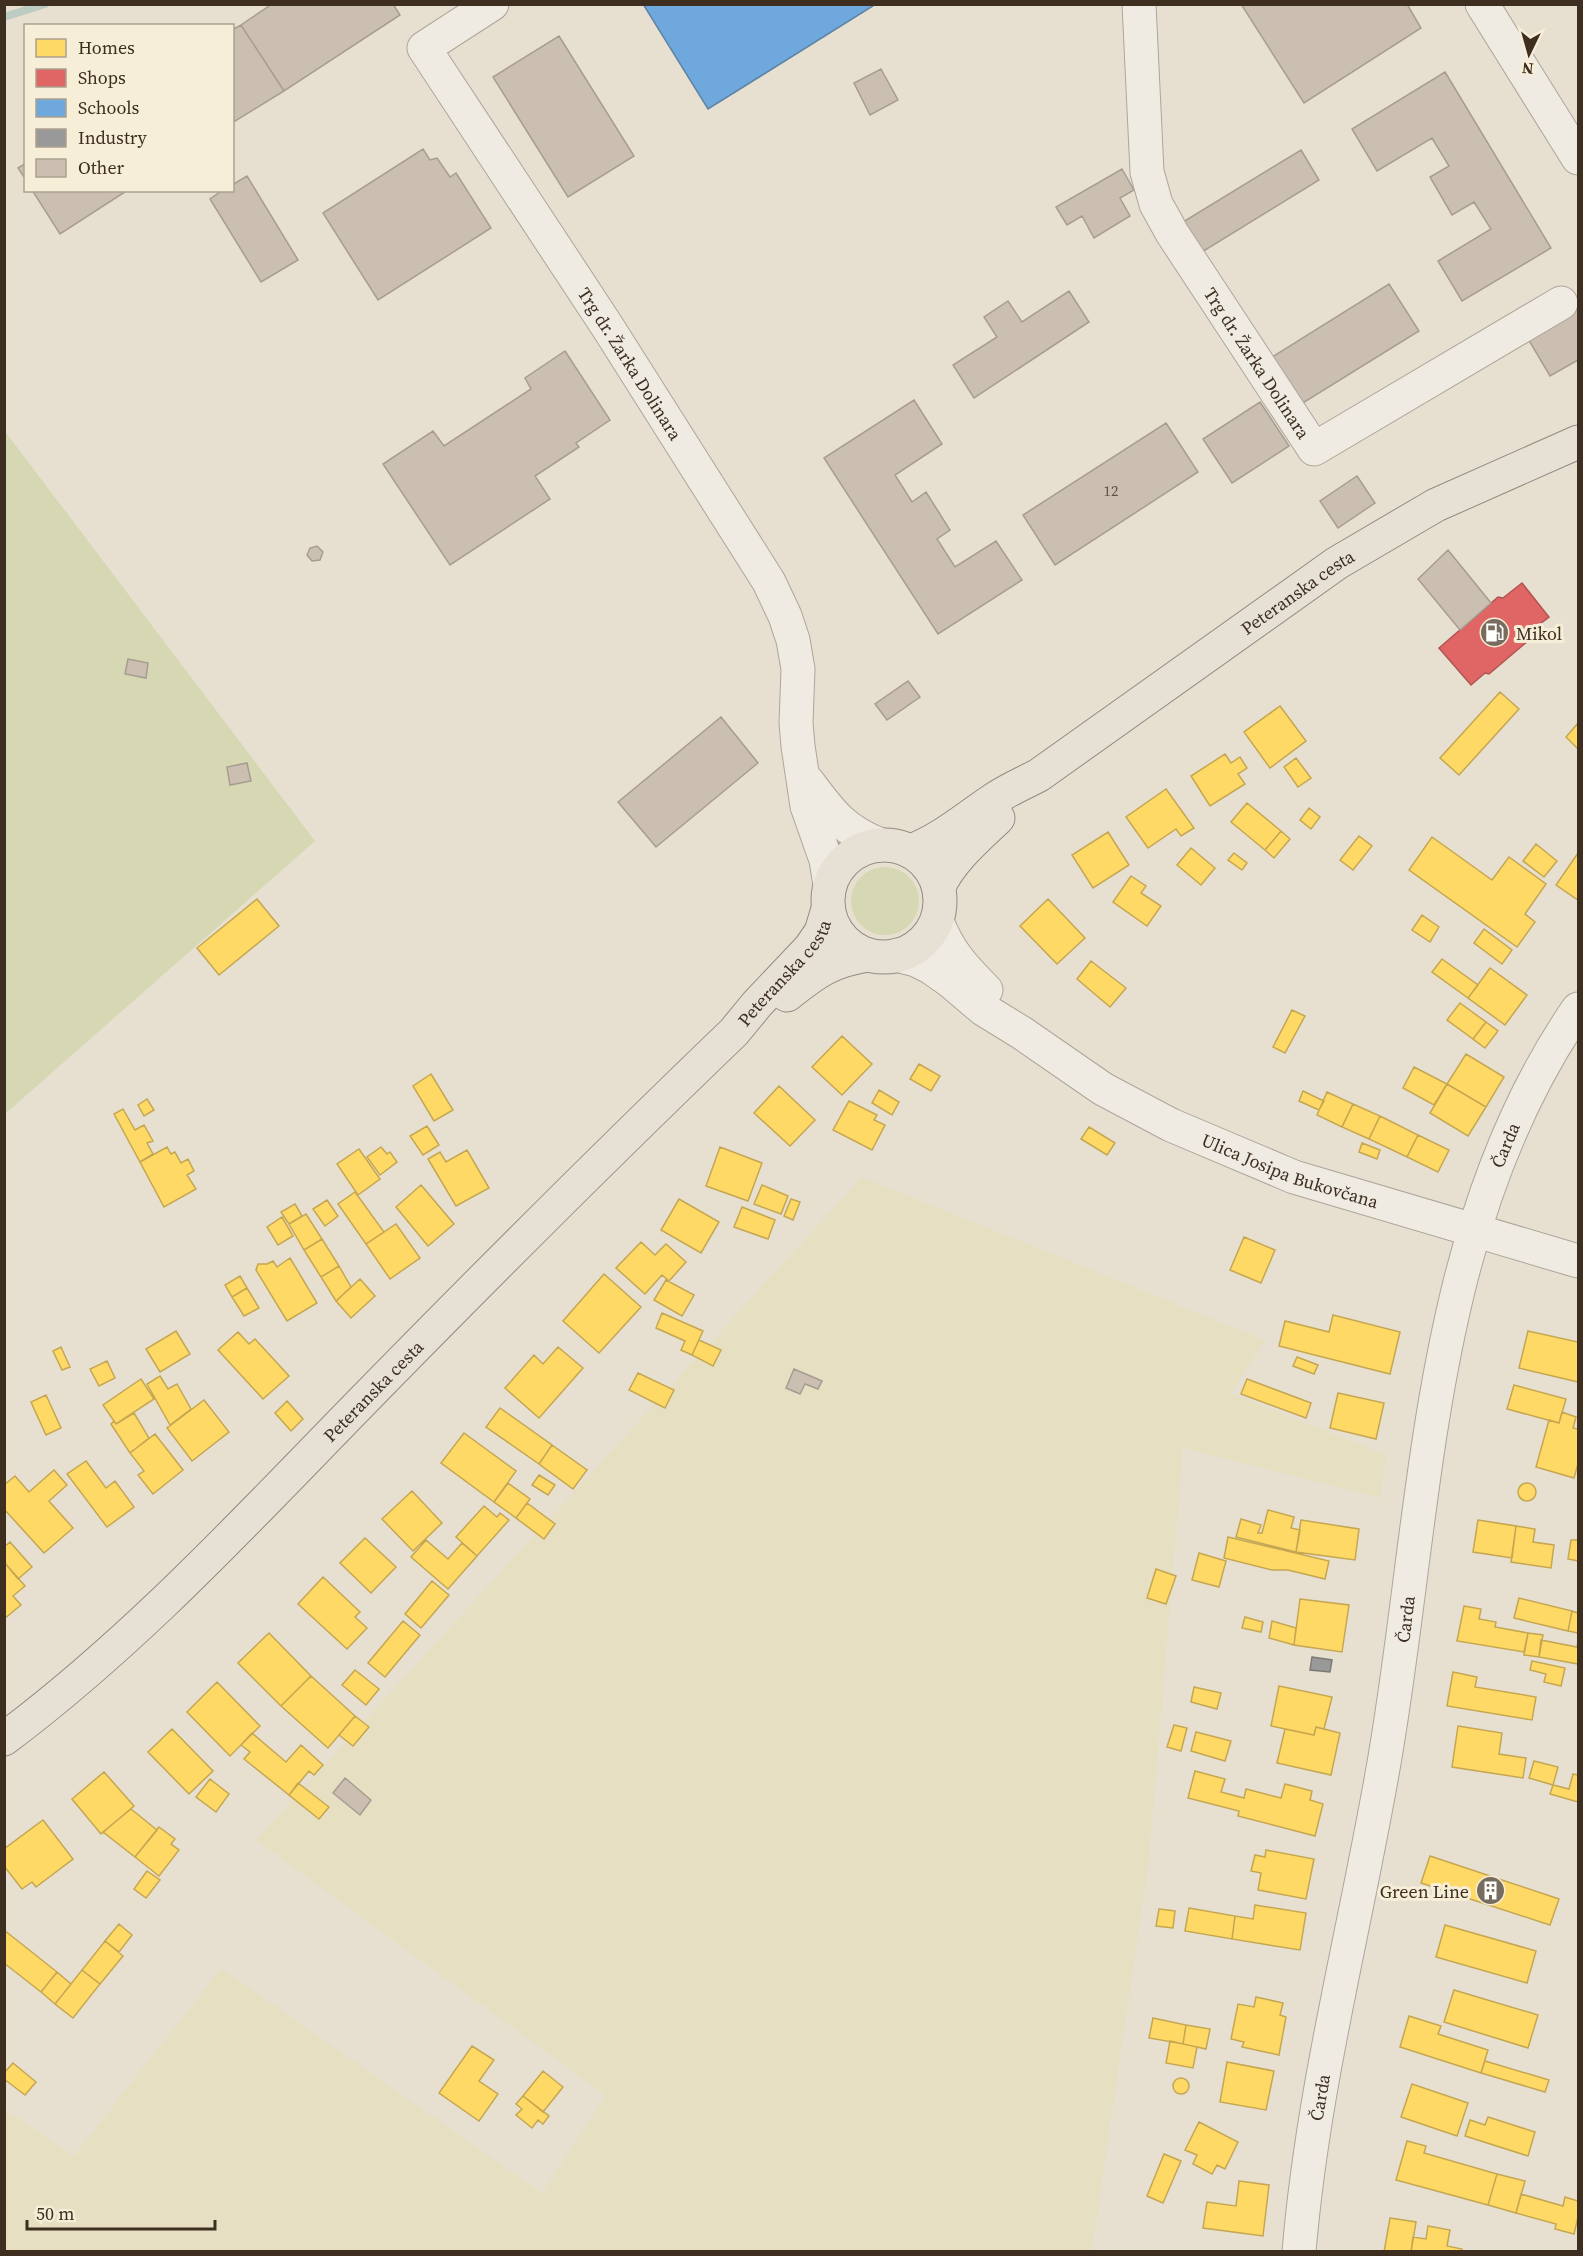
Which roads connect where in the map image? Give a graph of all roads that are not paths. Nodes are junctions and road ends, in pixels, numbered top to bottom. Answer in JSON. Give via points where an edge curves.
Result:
{"nodes":[{"id":1,"x":492,"y":4,"type":"edge"},
{"id":2,"x":1138,"y":4,"type":"edge"},
{"id":3,"x":1482,"y":4,"type":"edge"},
{"id":4,"x":1578,"y":158,"type":"edge"},
{"id":5,"x":1561,"y":303,"type":"dead end"},
{"id":6,"x":1578,"y":442,"type":"edge"},
{"id":7,"x":802,"y":774,"type":"junction"},
{"id":8,"x":1039,"y":776,"type":"junction"},
{"id":9,"x":896,"y":848,"type":"junction"},
{"id":10,"x":939,"y":886,"type":"junction"},
{"id":11,"x":829,"y":897,"type":"junction"},
{"id":12,"x":937,"y":921,"type":"junction"},
{"id":13,"x":883,"y":955,"type":"junction"},
{"id":14,"x":1578,"y":1009,"type":"edge"},
{"id":15,"x":734,"y":1032,"type":"junction"},
{"id":16,"x":1022,"y":1033,"type":"junction"},
{"id":17,"x":1475,"y":1229,"type":"junction"},
{"id":18,"x":1578,"y":1261,"type":"edge"},
{"id":19,"x":4,"y":1739,"type":"edge"},
{"id":20,"x":1299,"y":2252,"type":"edge"}],
"edges":[{"from":1,"to":7,"type":"street","name":"Trg dr. Žarka Dolinara","via":[[424,48],[769,582],[785,616],[798,669],[796,723]]},
{"from":2,"to":5,"type":"street","name":"Trg dr. Žarka Dolinara","via":[[1147,172],[1156,204],[1314,449]]},
{"from":3,"to":4,"type":"street"},
{"from":6,"to":8,"type":"main road","name":"Peteranska cesta","via":[[1436,505],[1337,563]]},
{"from":7,"to":9,"type":"street","name":"Trg dr. Žarka Dolinara","via":[[848,830]]},
{"from":7,"to":11,"type":"street","name":"Trg dr. Žarka Dolinara","via":[[807,806],[826,860]]},
{"from":8,"to":9,"type":"main road","name":"Peteranska cesta","via":[[995,798],[930,844]]},
{"from":8,"to":10,"type":"main road","name":"Peteranska cesta","via":[[972,842]]},
{"from":9,"to":10,"type":"main road","via":[[921,858]]},
{"from":9,"to":11,"type":"main road","via":[[864,848],[849,857],[837,869]]},
{"from":10,"to":12,"type":"main road"},
{"from":11,"to":13,"type":"main road","via":[[833,924],[842,937],[854,948]]},
{"from":11,"to":15,"type":"main road","name":"Peteranska cesta","via":[[821,933]]},
{"from":12,"to":13,"type":"main road","via":[[914,949]]},
{"from":12,"to":16,"type":"street","name":"Ulica Josipa Bukovčana","via":[[945,942],[964,968],[996,999]]},
{"from":13,"to":15,"type":"main road","name":"Peteranska cesta","via":[[844,958],[819,971],[770,1010]]},
{"from":13,"to":16,"type":"street","name":"Ulica Josipa Bukovčana","via":[[916,960]]},
{"from":14,"to":17,"type":"street","name":"Čarda","via":[[1534,1081],[1496,1164]]},
{"from":15,"to":19,"type":"main road","name":"Peteranska cesta","via":[[546,1214],[172,1593],[55,1699]]},
{"from":16,"to":17,"type":"street","name":"Ulica Josipa Bukovčana","via":[[1103,1089],[1228,1150],[1294,1177]]},
{"from":17,"to":18,"type":"street","name":"Ulica Josipa Bukovčana"},
{"from":17,"to":20,"type":"street","name":"Čarda","via":[[1460,1281],[1440,1382],[1392,1718],[1311,2139]]}]}
